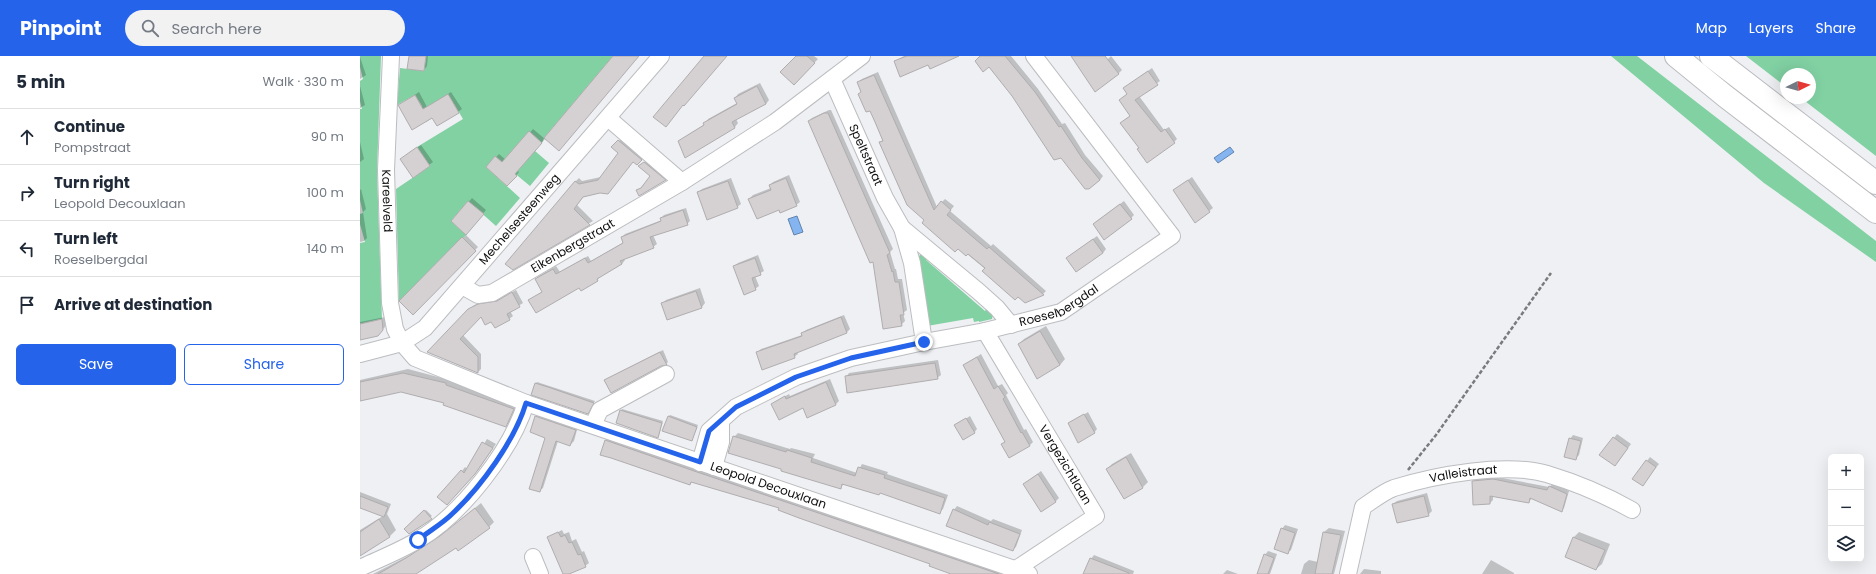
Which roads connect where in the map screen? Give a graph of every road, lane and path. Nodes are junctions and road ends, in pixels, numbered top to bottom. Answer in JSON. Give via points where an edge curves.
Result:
{"nodes":[{"id":1,"x":391,"y":56,"type":"edge"},
{"id":2,"x":661,"y":56,"type":"edge"},
{"id":3,"x":862,"y":56,"type":"edge"},
{"id":4,"x":1034,"y":56,"type":"edge"},
{"id":5,"x":1660,"y":56,"type":"edge"},
{"id":6,"x":1676,"y":56,"type":"edge"},
{"id":7,"x":1717,"y":59,"type":"edge"},
{"id":8,"x":832,"y":79,"type":"junction"},
{"id":9,"x":1725,"y":96,"type":"junction"},
{"id":10,"x":608,"y":118,"type":"junction"},
{"id":11,"x":682,"y":182,"type":"junction"},
{"id":12,"x":1876,"y":183,"type":"edge"},
{"id":13,"x":1876,"y":212,"type":"edge"},
{"id":14,"x":902,"y":228,"type":"junction"},
{"id":15,"x":1551,"y":273,"type":"dead end"},
{"id":16,"x":462,"y":286,"type":"junction"},
{"id":17,"x":1011,"y":325,"type":"junction"},
{"id":18,"x":985,"y":331,"type":"junction"},
{"id":19,"x":924,"y":342,"type":"junction"},
{"id":20,"x":402,"y":343,"type":"junction"},
{"id":21,"x":360,"y":354,"type":"edge"},
{"id":22,"x":666,"y":374,"type":"dead end"},
{"id":23,"x":526,"y":403,"type":"junction"},
{"id":24,"x":593,"y":425,"type":"junction"},
{"id":25,"x":707,"y":465,"type":"junction"},
{"id":26,"x":1392,"y":489,"type":"junction"},
{"id":27,"x":1632,"y":510,"type":"dead end"},
{"id":28,"x":533,"y":557,"type":"dead end"},
{"id":29,"x":360,"y":568,"type":"edge"},
{"id":30,"x":1022,"y":571,"type":"edge"},
{"id":31,"x":540,"y":574,"type":"edge"},
{"id":32,"x":1348,"y":574,"type":"edge"}],
"edges":[{"from":1,"to":20,"type":"street","name":"Kareelveld","via":[[386,170],[390,303],[394,329]]},
{"from":2,"to":10,"type":"street","name":"Mechelsesteenweg"},
{"from":3,"to":8,"type":"street","name":"Eikenbergstraat"},
{"from":4,"to":17,"type":"street","name":"Roeselbergdal","via":[[1172,236],[1061,312]]},
{"from":5,"to":9,"type":"highway","via":[[1695,84]]},
{"from":6,"to":9,"type":"highway"},
{"from":7,"to":12,"type":"highway"},
{"from":8,"to":11,"type":"street","name":"Eikenbergstraat","via":[[776,122]]},
{"from":8,"to":14,"type":"street","name":"Speltstraat","via":[[885,198]]},
{"from":9,"to":13,"type":"highway"},
{"from":10,"to":11,"type":"street"},
{"from":10,"to":16,"type":"street","name":"Mechelsesteenweg"},
{"from":11,"to":16,"type":"street","name":"Eikenbergstraat","via":[[492,293],[478,295]]},
{"from":14,"to":17,"type":"street","name":"Speltstraat","via":[[978,291]]},
{"from":14,"to":19,"type":"street","name":"Speltstraat","via":[[912,263]]},
{"from":15,"to":26,"type":"path","via":[[1436,436]]},
{"from":16,"to":20,"type":"street","name":"Mechelsesteenweg","via":[[425,328]]},
{"from":17,"to":18,"type":"street","name":"Roeselbergdal"},
{"from":18,"to":19,"type":"street","name":"Roeselbergdal"},
{"from":18,"to":30,"type":"street","name":"Vergezichtlaan","via":[[1096,516]]},
{"from":19,"to":25,"type":"street","name":"Roeselbergdal","via":[[851,358],[796,377],[736,407],[721,421],[721,442]]},
{"from":20,"to":21,"type":"street","name":"Mechelsesteenweg"},
{"from":20,"to":23,"type":"street","name":"Leopold Decouxlaan","via":[[415,358]]},
{"from":22,"to":24,"type":"street","via":[[600,410]]},
{"from":23,"to":24,"type":"street","name":"Leopold Decouxlaan"},
{"from":23,"to":29,"type":"street","via":[[521,419],[490,470],[452,514],[418,540]]},
{"from":24,"to":25,"type":"street","name":"Leopold Decouxlaan"},
{"from":25,"to":30,"type":"street","name":"Leopold Decouxlaan"},
{"from":26,"to":27,"type":"street","name":"Valleistraat","via":[[1482,470],[1514,469],[1546,474],[1603,494]]},
{"from":26,"to":32,"type":"street","name":"Valleistraat","via":[[1363,507]]},
{"from":28,"to":31,"type":"street"}]}
